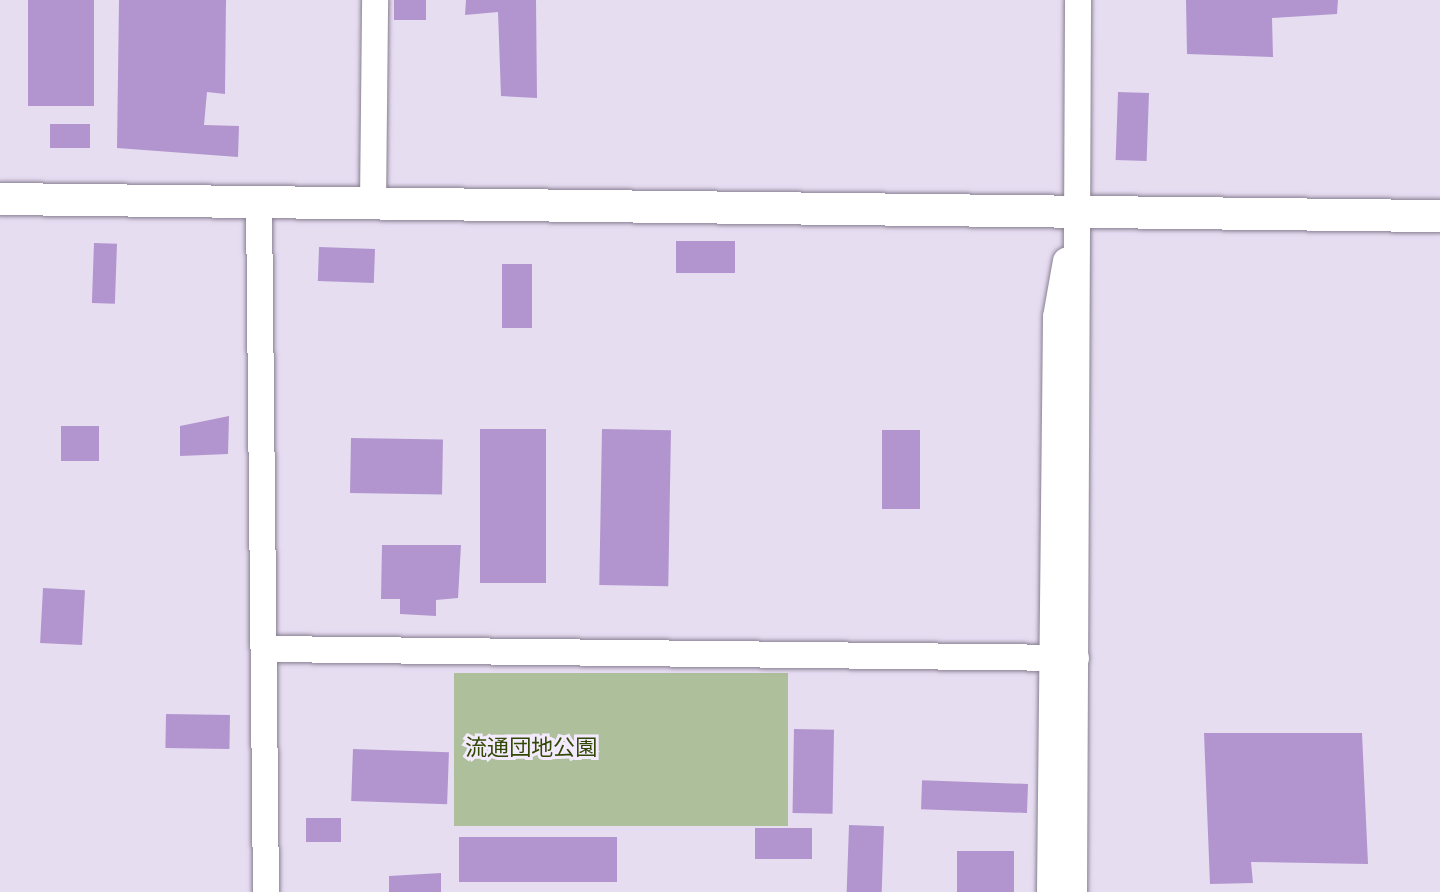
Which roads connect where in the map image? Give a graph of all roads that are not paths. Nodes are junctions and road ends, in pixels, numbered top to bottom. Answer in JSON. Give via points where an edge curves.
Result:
{"nodes":[{"id":1,"x":375,"y":0,"type":"edge"},
{"id":2,"x":1078,"y":0,"type":"edge"},
{"id":3,"x":0,"y":199,"type":"edge"},
{"id":4,"x":259,"y":203,"type":"junction"},
{"id":5,"x":373,"y":203,"type":"junction"},
{"id":6,"x":1075,"y":215,"type":"junction"},
{"id":7,"x":1440,"y":216,"type":"edge"},
{"id":8,"x":266,"y":649,"type":"junction"},
{"id":9,"x":1064,"y":658,"type":"junction"},
{"id":10,"x":266,"y":892,"type":"edge"},
{"id":11,"x":1050,"y":892,"type":"edge"},
{"id":12,"x":1074,"y":892,"type":"edge"}],
"edges":[{"from":1,"to":5,"type":"street"},
{"from":2,"to":6,"type":"street"},
{"from":3,"to":4,"type":"street"},
{"from":4,"to":5,"type":"street"},
{"from":4,"to":8,"type":"street"},
{"from":5,"to":6,"type":"street"},
{"from":6,"to":7,"type":"street"},
{"from":6,"to":9,"type":"street"},
{"from":8,"to":9,"type":"street"},
{"from":8,"to":10,"type":"street"},
{"from":9,"to":11,"type":"street"},
{"from":9,"to":12,"type":"street"}]}
